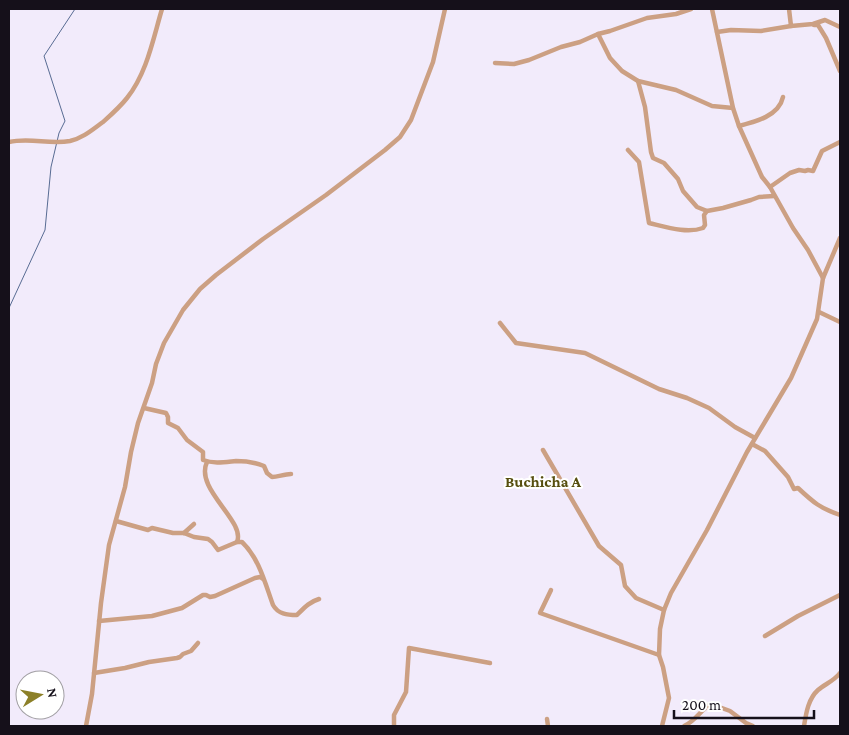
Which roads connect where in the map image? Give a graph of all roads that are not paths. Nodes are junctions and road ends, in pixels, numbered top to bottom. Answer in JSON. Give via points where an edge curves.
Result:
{"nodes":[{"id":1,"x":162,"y":9,"type":"edge"},
{"id":2,"x":445,"y":9,"type":"edge"},
{"id":3,"x":691,"y":9,"type":"edge"},
{"id":4,"x":712,"y":9,"type":"edge"},
{"id":5,"x":789,"y":9,"type":"edge"},
{"id":6,"x":813,"y":24,"type":"junction"},
{"id":7,"x":791,"y":26,"type":"junction"},
{"id":8,"x":840,"y":27,"type":"edge"},
{"id":9,"x":717,"y":32,"type":"junction"},
{"id":10,"x":598,"y":34,"type":"junction"},
{"id":11,"x":495,"y":63,"type":"dead end"},
{"id":12,"x":840,"y":71,"type":"edge"},
{"id":13,"x":638,"y":81,"type":"junction"},
{"id":14,"x":783,"y":96,"type":"dead end"},
{"id":15,"x":734,"y":108,"type":"junction"},
{"id":16,"x":739,"y":126,"type":"junction"},
{"id":17,"x":9,"y":142,"type":"edge"},
{"id":18,"x":840,"y":142,"type":"edge"},
{"id":19,"x":628,"y":150,"type":"dead end"},
{"id":20,"x":770,"y":187,"type":"junction"},
{"id":21,"x":774,"y":196,"type":"junction"},
{"id":22,"x":708,"y":211,"type":"junction"},
{"id":23,"x":840,"y":238,"type":"edge"},
{"id":24,"x":823,"y":278,"type":"junction"},
{"id":25,"x":819,"y":312,"type":"junction"},
{"id":26,"x":840,"y":322,"type":"edge"},
{"id":27,"x":500,"y":323,"type":"dead end"},
{"id":28,"x":144,"y":408,"type":"junction"},
{"id":29,"x":755,"y":438,"type":"junction"},
{"id":30,"x":752,"y":444,"type":"junction"},
{"id":31,"x":543,"y":450,"type":"dead end"},
{"id":32,"x":207,"y":462,"type":"junction"},
{"id":33,"x":291,"y":474,"type":"dead end"},
{"id":34,"x":840,"y":515,"type":"edge"},
{"id":35,"x":116,"y":521,"type":"junction"},
{"id":36,"x":194,"y":524,"type":"dead end"},
{"id":37,"x":184,"y":533,"type":"junction"},
{"id":38,"x":237,"y":542,"type":"junction"},
{"id":39,"x":263,"y":579,"type":"junction"},
{"id":40,"x":551,"y":590,"type":"dead end"},
{"id":41,"x":840,"y":595,"type":"edge"},
{"id":42,"x":319,"y":598,"type":"dead end"},
{"id":43,"x":664,"y":610,"type":"junction"},
{"id":44,"x":99,"y":621,"type":"junction"},
{"id":45,"x":766,"y":636,"type":"dead end"},
{"id":46,"x":198,"y":643,"type":"dead end"},
{"id":47,"x":659,"y":655,"type":"junction"},
{"id":48,"x":490,"y":663,"type":"dead end"},
{"id":49,"x":94,"y":673,"type":"junction"},
{"id":50,"x":840,"y":673,"type":"edge"},
{"id":51,"x":547,"y":719,"type":"dead end"},
{"id":52,"x":86,"y":726,"type":"edge"},
{"id":53,"x":394,"y":726,"type":"edge"},
{"id":54,"x":548,"y":726,"type":"edge"},
{"id":55,"x":662,"y":726,"type":"edge"},
{"id":56,"x":684,"y":726,"type":"edge"},
{"id":57,"x":753,"y":726,"type":"edge"},
{"id":58,"x":804,"y":726,"type":"edge"}],
"edges":[{"from":1,"to":17,"type":"street","via":[[140,77],[112,114],[83,136],[69,141]]},
{"from":2,"to":28,"type":"street","via":[[433,62],[411,120],[400,137],[200,289],[164,343]]},
{"from":3,"to":10,"type":"street","via":[[647,18]]},
{"from":4,"to":9,"type":"street"},
{"from":5,"to":7,"type":"street"},
{"from":6,"to":7,"type":"street"},
{"from":6,"to":8,"type":"street","via":[[825,20]]},
{"from":6,"to":12,"type":"street","via":[[818,25],[826,38]]},
{"from":7,"to":9,"type":"street"},
{"from":9,"to":15,"type":"street"},
{"from":10,"to":11,"type":"street","via":[[529,60],[514,64]]},
{"from":10,"to":13,"type":"street","via":[[610,58]]},
{"from":13,"to":15,"type":"street","via":[[676,90],[712,106]]},
{"from":13,"to":22,"type":"street","via":[[646,107],[653,158],[664,163],[697,207]]},
{"from":14,"to":16,"type":"street","via":[[779,106],[768,116]]},
{"from":15,"to":16,"type":"street"},
{"from":16,"to":20,"type":"street","via":[[762,177]]},
{"from":18,"to":20,"type":"street","via":[[822,151],[813,171],[790,173]]},
{"from":19,"to":22,"type":"street","via":[[639,162],[649,223],[680,230],[699,229],[703,228],[704,215]]},
{"from":20,"to":21,"type":"street"},
{"from":21,"to":22,"type":"street","via":[[759,196]]},
{"from":21,"to":24,"type":"street"},
{"from":23,"to":24,"type":"street"},
{"from":24,"to":25,"type":"street"},
{"from":25,"to":26,"type":"street"},
{"from":25,"to":29,"type":"street","via":[[791,378]]},
{"from":27,"to":29,"type":"street","via":[[516,343],[585,353],[659,389],[709,408]]},
{"from":28,"to":32,"type":"street","via":[[166,413],[168,423],[178,428],[203,452],[203,460]]},
{"from":28,"to":35,"type":"street"},
{"from":29,"to":30,"type":"street"},
{"from":30,"to":34,"type":"street","via":[[765,451],[788,477],[794,489],[798,488],[823,509]]},
{"from":30,"to":43,"type":"street"},
{"from":31,"to":43,"type":"street","via":[[599,546],[621,565],[625,586],[636,598]]},
{"from":32,"to":33,"type":"street","via":[[253,462],[264,466],[272,477]]},
{"from":32,"to":38,"type":"street","via":[[205,477],[239,536]]},
{"from":35,"to":37,"type":"street","via":[[148,530]]},
{"from":35,"to":44,"type":"street","via":[[109,545]]},
{"from":36,"to":37,"type":"street"},
{"from":37,"to":38,"type":"street","via":[[208,539],[218,550]]},
{"from":38,"to":39,"type":"street","via":[[242,542],[251,552]]},
{"from":39,"to":42,"type":"street","via":[[272,605],[282,613],[297,615]]},
{"from":39,"to":44,"type":"street","via":[[255,578],[215,596],[203,595],[182,608],[152,616]]},
{"from":40,"to":47,"type":"street","via":[[540,613]]},
{"from":41,"to":45,"type":"street"},
{"from":43,"to":47,"type":"street"},
{"from":44,"to":49,"type":"street"},
{"from":46,"to":49,"type":"street","via":[[180,657]]},
{"from":47,"to":55,"type":"street","via":[[669,698]]},
{"from":48,"to":53,"type":"street","via":[[409,648],[406,692],[394,715]]},
{"from":49,"to":52,"type":"street"},
{"from":50,"to":58,"type":"street","via":[[812,697]]},
{"from":51,"to":54,"type":"street"},
{"from":56,"to":57,"type":"street","via":[[711,704],[730,710]]}]}
